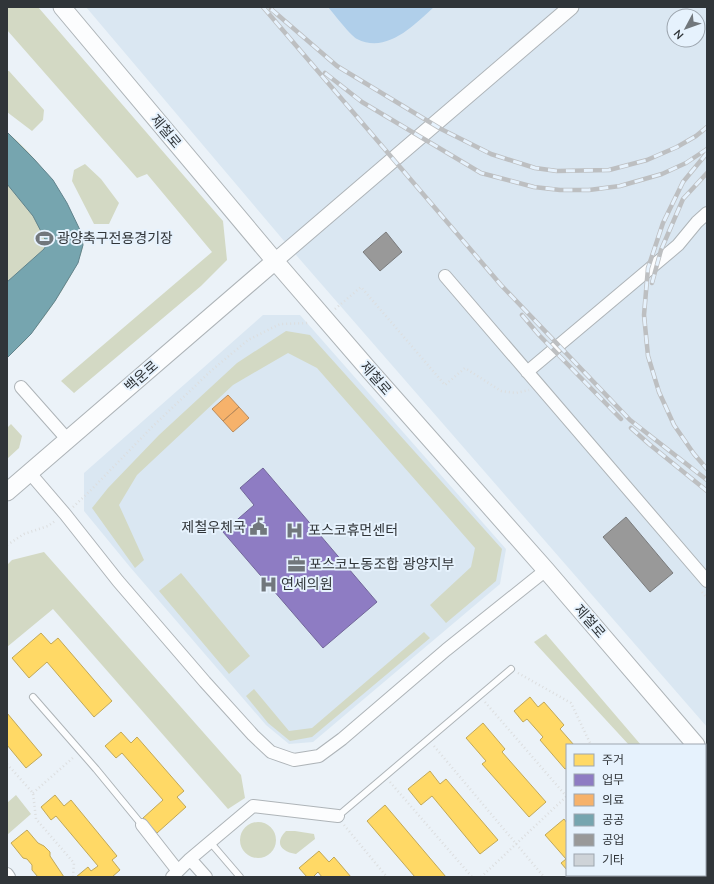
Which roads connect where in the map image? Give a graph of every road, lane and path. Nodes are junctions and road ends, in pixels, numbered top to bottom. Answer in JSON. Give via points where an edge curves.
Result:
{"nodes":[{"id":1,"x":62,"y":7,"type":"edge"},
{"id":2,"x":571,"y":7,"type":"edge"},
{"id":3,"x":707,"y":213,"type":"edge"},
{"id":4,"x":275,"y":261,"type":"junction"},
{"id":5,"x":445,"y":276,"type":"dead end"},
{"id":6,"x":325,"y":318,"type":"junction"},
{"id":7,"x":527,"y":372,"type":"junction"},
{"id":8,"x":21,"y":386,"type":"dead end"},
{"id":9,"x":536,"y":388,"type":"dead end"},
{"id":10,"x":67,"y":439,"type":"junction"},
{"id":11,"x":29,"y":472,"type":"junction"},
{"id":12,"x":7,"y":492,"type":"edge"},
{"id":13,"x":65,"y":514,"type":"junction"},
{"id":14,"x":7,"y":545,"type":"edge"},
{"id":15,"x":546,"y":570,"type":"junction"},
{"id":16,"x":702,"y":584,"type":"edge"},
{"id":17,"x":707,"y":598,"type":"edge"},
{"id":18,"x":511,"y":669,"type":"joint"},
{"id":19,"x":479,"y":696,"type":"junction"},
{"id":20,"x":33,"y":697,"type":"dead end"},
{"id":21,"x":428,"y":740,"type":"junction"},
{"id":22,"x":591,"y":744,"type":"edge"},
{"id":23,"x":695,"y":744,"type":"edge"},
{"id":24,"x":81,"y":751,"type":"junction"},
{"id":25,"x":7,"y":764,"type":"edge"},
{"id":26,"x":385,"y":776,"type":"junction"},
{"id":27,"x":33,"y":793,"type":"junction"},
{"id":28,"x":566,"y":795,"type":"edge"},
{"id":29,"x":566,"y":797,"type":"edge"},
{"id":30,"x":338,"y":816,"type":"junction"},
{"id":31,"x":142,"y":825,"type":"joint"},
{"id":32,"x":210,"y":842,"type":"junction"},
{"id":33,"x":517,"y":844,"type":"junction"},
{"id":34,"x":190,"y":859,"type":"junction"},
{"id":35,"x":7,"y":874,"type":"edge"},
{"id":36,"x":178,"y":875,"type":"edge"},
{"id":37,"x":9,"y":877,"type":"edge"},
{"id":38,"x":73,"y":877,"type":"edge"},
{"id":39,"x":206,"y":877,"type":"edge"},
{"id":40,"x":240,"y":877,"type":"edge"},
{"id":41,"x":387,"y":877,"type":"edge"},
{"id":42,"x":472,"y":877,"type":"edge"},
{"id":43,"x":481,"y":877,"type":"edge"},
{"id":44,"x":544,"y":877,"type":"edge"}],
"edges":[{"from":1,"to":4,"type":"main road","name":"제철로"},
{"from":2,"to":4,"type":"street"},
{"from":3,"to":7,"type":"street","via":[[678,245]]},
{"from":4,"to":6,"type":"main road","name":"제철로"},
{"from":4,"to":10,"type":"main road","name":"백운로"},
{"from":5,"to":7,"type":"street"},
{"from":6,"to":9,"type":"path","via":[[361,287],[445,385],[465,368],[501,391],[516,393]]},
{"from":6,"to":13,"type":"path","via":[[320,323],[280,324],[248,340],[164,415],[94,488]]},
{"from":6,"to":15,"type":"main road","name":"제철로"},
{"from":7,"to":16,"type":"street"},
{"from":8,"to":10,"type":"street"},
{"from":10,"to":11,"type":"main road","name":"백운로"},
{"from":11,"to":12,"type":"main road","name":"백운로"},
{"from":11,"to":13,"type":"street"},
{"from":13,"to":14,"type":"path","via":[[48,526],[24,534]]},
{"from":13,"to":15,"type":"street","via":[[118,581],[253,735],[271,752],[294,760],[319,756]]},
{"from":15,"to":23,"type":"main road","name":"제철로"},
{"from":16,"to":17,"type":"path"},
{"from":18,"to":19,"type":"lane"},
{"from":18,"to":22,"type":"path","via":[[571,703]]},
{"from":19,"to":21,"type":"lane"},
{"from":19,"to":28,"type":"path"},
{"from":20,"to":24,"type":"lane"},
{"from":21,"to":26,"type":"lane"},
{"from":21,"to":33,"type":"path"},
{"from":24,"to":27,"type":"path"},
{"from":24,"to":31,"type":"lane"},
{"from":25,"to":27,"type":"path"},
{"from":26,"to":30,"type":"lane"},
{"from":26,"to":42,"type":"path"},
{"from":27,"to":38,"type":"path","via":[[36,819],[74,863]]},
{"from":29,"to":33,"type":"path"},
{"from":30,"to":32,"type":"street","via":[[253,806]]},
{"from":30,"to":41,"type":"path"},
{"from":31,"to":36,"type":"street"},
{"from":32,"to":34,"type":"street"},
{"from":32,"to":40,"type":"lane"},
{"from":33,"to":43,"type":"path"},
{"from":33,"to":44,"type":"path"},
{"from":34,"to":36,"type":"street"},
{"from":34,"to":39,"type":"street"},
{"from":35,"to":37,"type":"street"}]}
